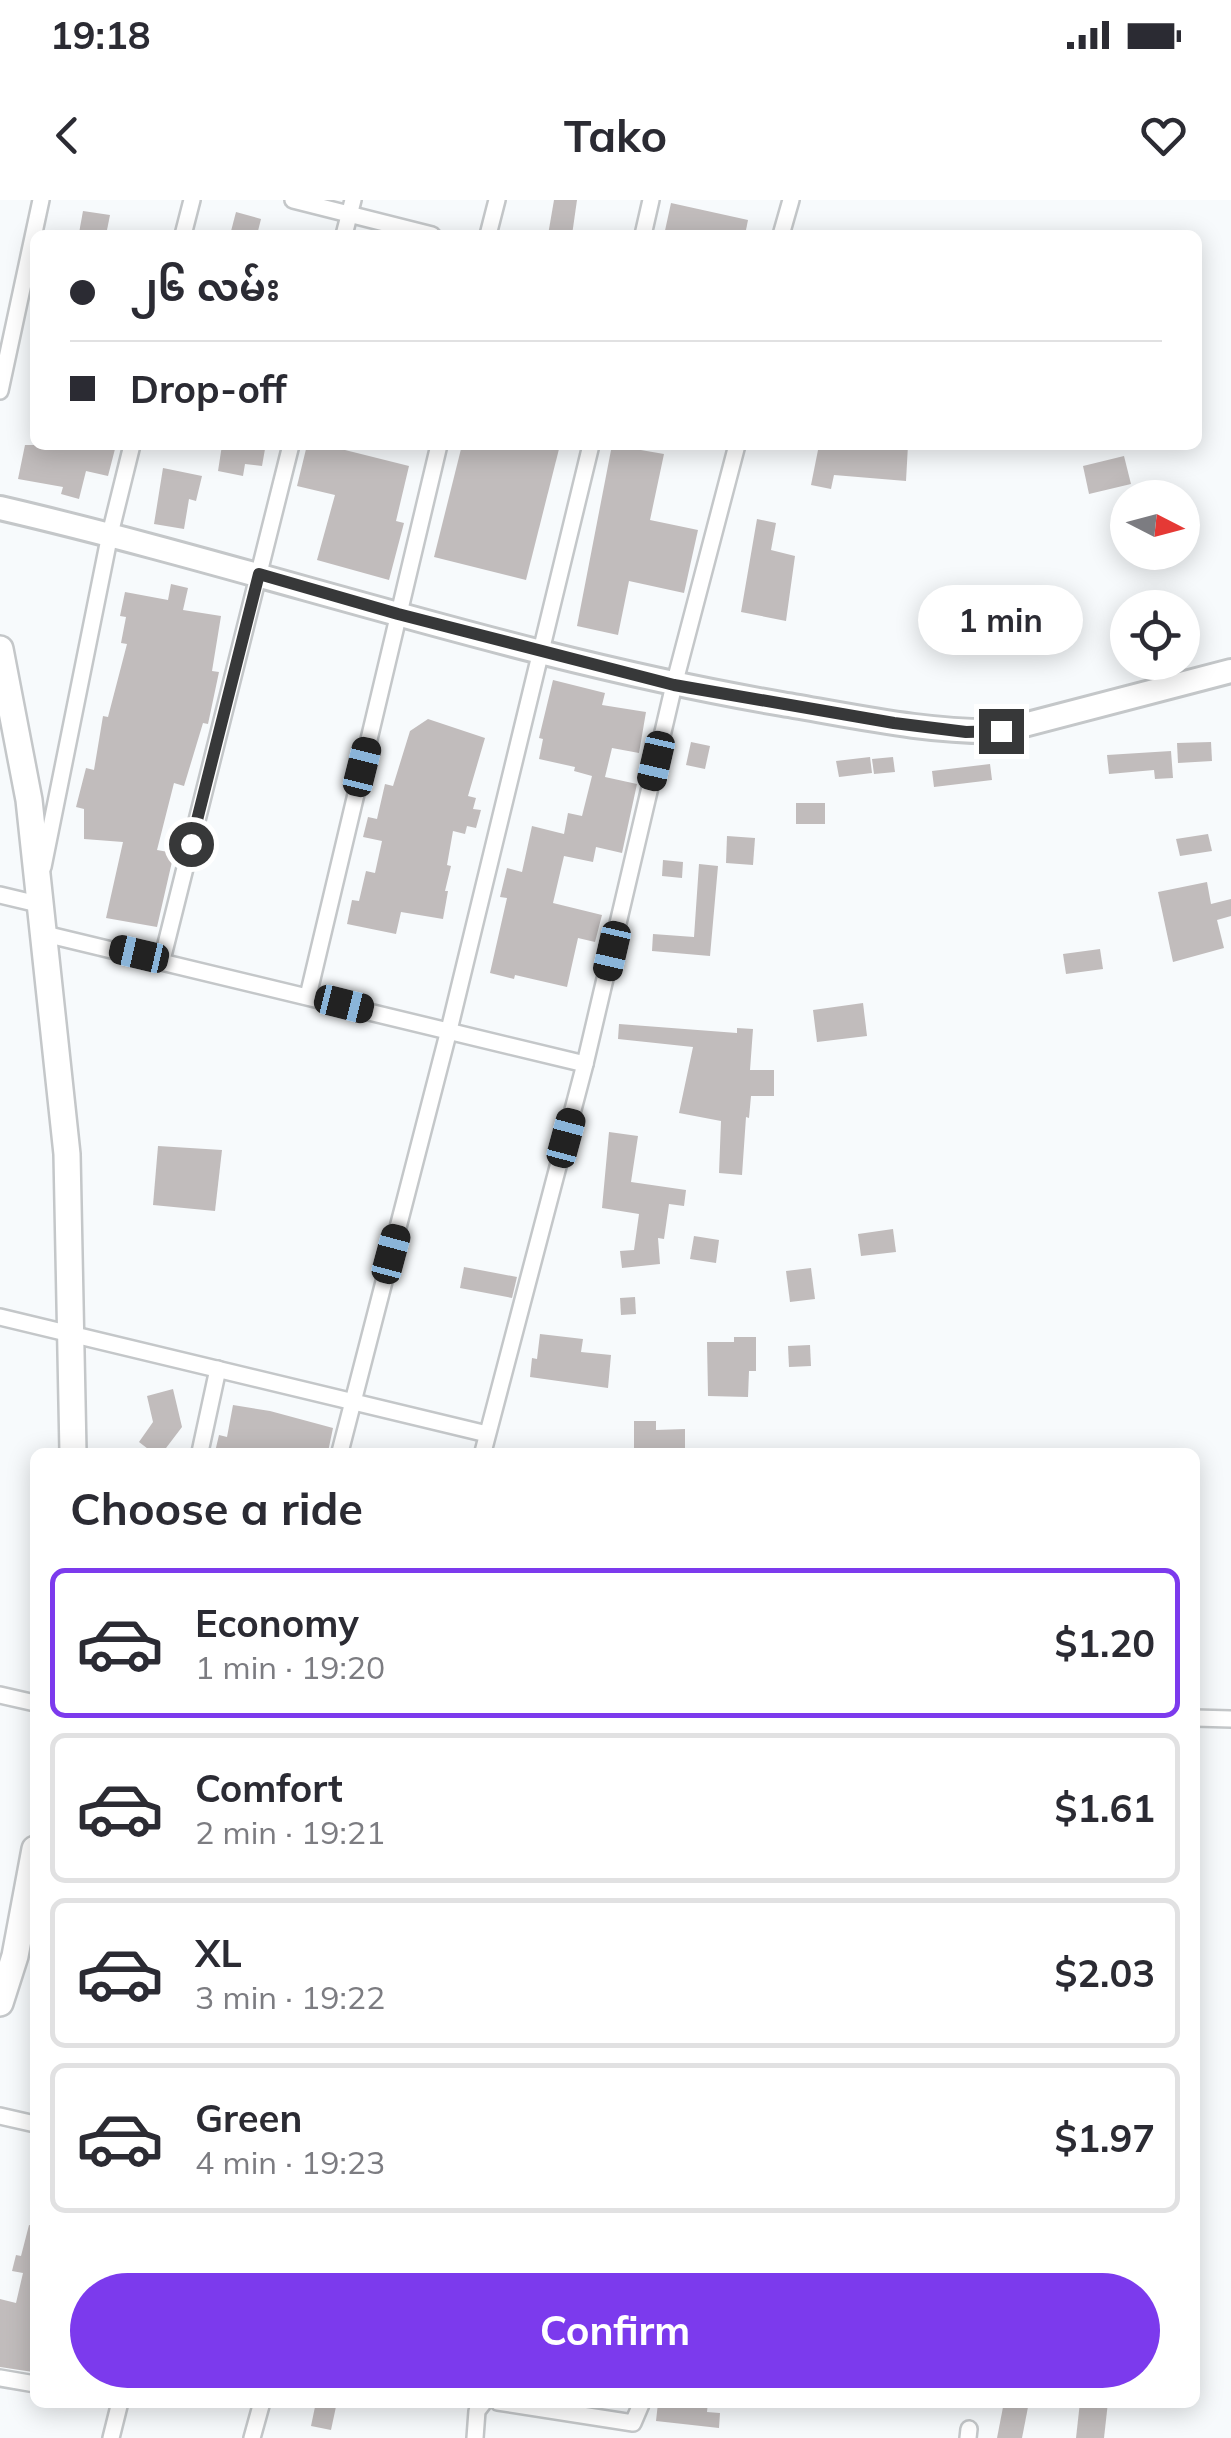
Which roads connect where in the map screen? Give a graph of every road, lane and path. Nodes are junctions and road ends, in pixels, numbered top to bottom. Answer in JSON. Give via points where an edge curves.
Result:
{"nodes":[{"id":1,"x":41,"y":200,"type":"edge"},
{"id":2,"x":192,"y":200,"type":"edge"},
{"id":3,"x":293,"y":200,"type":"edge"},
{"id":4,"x":497,"y":200,"type":"edge"},
{"id":5,"x":651,"y":200,"type":"edge"},
{"id":6,"x":791,"y":200,"type":"edge"},
{"id":7,"x":351,"y":208,"type":"edge"},
{"id":8,"x":35,"y":230,"type":"edge"},
{"id":9,"x":184,"y":230,"type":"edge"},
{"id":10,"x":417,"y":230,"type":"edge"},
{"id":11,"x":489,"y":230,"type":"edge"},
{"id":12,"x":644,"y":230,"type":"edge"},
{"id":13,"x":782,"y":230,"type":"edge"},
{"id":14,"x":30,"y":251,"type":"edge"},
{"id":15,"x":0,"y":390,"type":"edge"},
{"id":16,"x":131,"y":450,"type":"edge"},
{"id":17,"x":291,"y":450,"type":"edge"},
{"id":18,"x":437,"y":450,"type":"edge"},
{"id":19,"x":590,"y":450,"type":"edge"},
{"id":20,"x":736,"y":450,"type":"edge"},
{"id":21,"x":0,"y":508,"type":"edge"},
{"id":22,"x":110,"y":534,"type":"junction"},
{"id":23,"x":259,"y":574,"type":"junction"},
{"id":24,"x":398,"y":614,"type":"junction"},
{"id":25,"x":0,"y":649,"type":"edge"},
{"id":26,"x":540,"y":650,"type":"junction"},
{"id":27,"x":1231,"y":671,"type":"edge"},
{"id":28,"x":674,"y":685,"type":"junction"},
{"id":29,"x":41,"y":894,"type":"junction"},
{"id":30,"x":0,"y":896,"type":"edge"},
{"id":31,"x":45,"y":934,"type":"junction"},
{"id":32,"x":162,"y":960,"type":"junction"},
{"id":33,"x":308,"y":996,"type":"junction"},
{"id":34,"x":449,"y":1030,"type":"junction"},
{"id":35,"x":585,"y":1064,"type":"junction"},
{"id":36,"x":0,"y":1317,"type":"edge"},
{"id":37,"x":72,"y":1333,"type":"junction"},
{"id":38,"x":218,"y":1370,"type":"junction"},
{"id":39,"x":352,"y":1404,"type":"junction"},
{"id":40,"x":486,"y":1434,"type":"junction"},
{"id":41,"x":73,"y":1448,"type":"edge"},
{"id":42,"x":201,"y":1448,"type":"edge"},
{"id":43,"x":341,"y":1448,"type":"edge"},
{"id":44,"x":483,"y":1448,"type":"edge"},
{"id":45,"x":0,"y":1696,"type":"edge"},
{"id":46,"x":30,"y":1702,"type":"edge"},
{"id":47,"x":1200,"y":1718,"type":"edge"},
{"id":48,"x":1231,"y":1720,"type":"edge"},
{"id":49,"x":30,"y":1876,"type":"edge"},
{"id":50,"x":0,"y":2003,"type":"edge"},
{"id":51,"x":0,"y":2116,"type":"edge"},
{"id":52,"x":30,"y":2123,"type":"edge"},
{"id":53,"x":0,"y":2378,"type":"edge"},
{"id":54,"x":30,"y":2383,"type":"edge"},
{"id":55,"x":118,"y":2408,"type":"edge"},
{"id":56,"x":260,"y":2408,"type":"edge"},
{"id":57,"x":480,"y":2408,"type":"edge"},
{"id":58,"x":549,"y":2408,"type":"edge"},
{"id":59,"x":640,"y":2408,"type":"edge"},
{"id":60,"x":111,"y":2438,"type":"edge"},
{"id":61,"x":252,"y":2438,"type":"edge"},
{"id":62,"x":475,"y":2438,"type":"edge"}],
"edges":[{"from":1,"to":8,"type":"street"},
{"from":2,"to":9,"type":"street"},
{"from":3,"to":7,"type":"street"},
{"from":4,"to":11,"type":"street"},
{"from":5,"to":12,"type":"street"},
{"from":6,"to":13,"type":"street"},
{"from":7,"to":10,"type":"street"},
{"from":14,"to":15,"type":"street"},
{"from":16,"to":22,"type":"street"},
{"from":17,"to":23,"type":"street"},
{"from":18,"to":24,"type":"street"},
{"from":19,"to":26,"type":"street"},
{"from":20,"to":28,"type":"street"},
{"from":21,"to":22,"type":"street"},
{"from":22,"to":23,"type":"street"},
{"from":22,"to":29,"type":"street"},
{"from":23,"to":24,"type":"street"},
{"from":23,"to":32,"type":"street"},
{"from":24,"to":26,"type":"street"},
{"from":24,"to":33,"type":"street"},
{"from":25,"to":29,"type":"main road"},
{"from":26,"to":28,"type":"street"},
{"from":26,"to":34,"type":"street"},
{"from":27,"to":28,"type":"street","via":[[1001,731],[966,732]]},
{"from":28,"to":35,"type":"street"},
{"from":29,"to":30,"type":"street"},
{"from":29,"to":31,"type":"main road"},
{"from":31,"to":32,"type":"street"},
{"from":31,"to":37,"type":"main road","via":[[67,1154]]},
{"from":32,"to":33,"type":"street"},
{"from":33,"to":34,"type":"street"},
{"from":34,"to":35,"type":"street"},
{"from":34,"to":39,"type":"street"},
{"from":35,"to":40,"type":"street"},
{"from":36,"to":37,"type":"street"},
{"from":37,"to":38,"type":"street"},
{"from":37,"to":41,"type":"main road"},
{"from":38,"to":39,"type":"street"},
{"from":38,"to":42,"type":"street"},
{"from":39,"to":40,"type":"street"},
{"from":39,"to":43,"type":"street"},
{"from":40,"to":44,"type":"street"},
{"from":45,"to":46,"type":"street"},
{"from":47,"to":48,"type":"street"},
{"from":49,"to":50,"type":"main road"},
{"from":51,"to":52,"type":"street"},
{"from":53,"to":54,"type":"street"},
{"from":55,"to":60,"type":"street"},
{"from":56,"to":61,"type":"street"},
{"from":57,"to":62,"type":"street"},
{"from":58,"to":59,"type":"street","via":[[634,2423]]}]}
